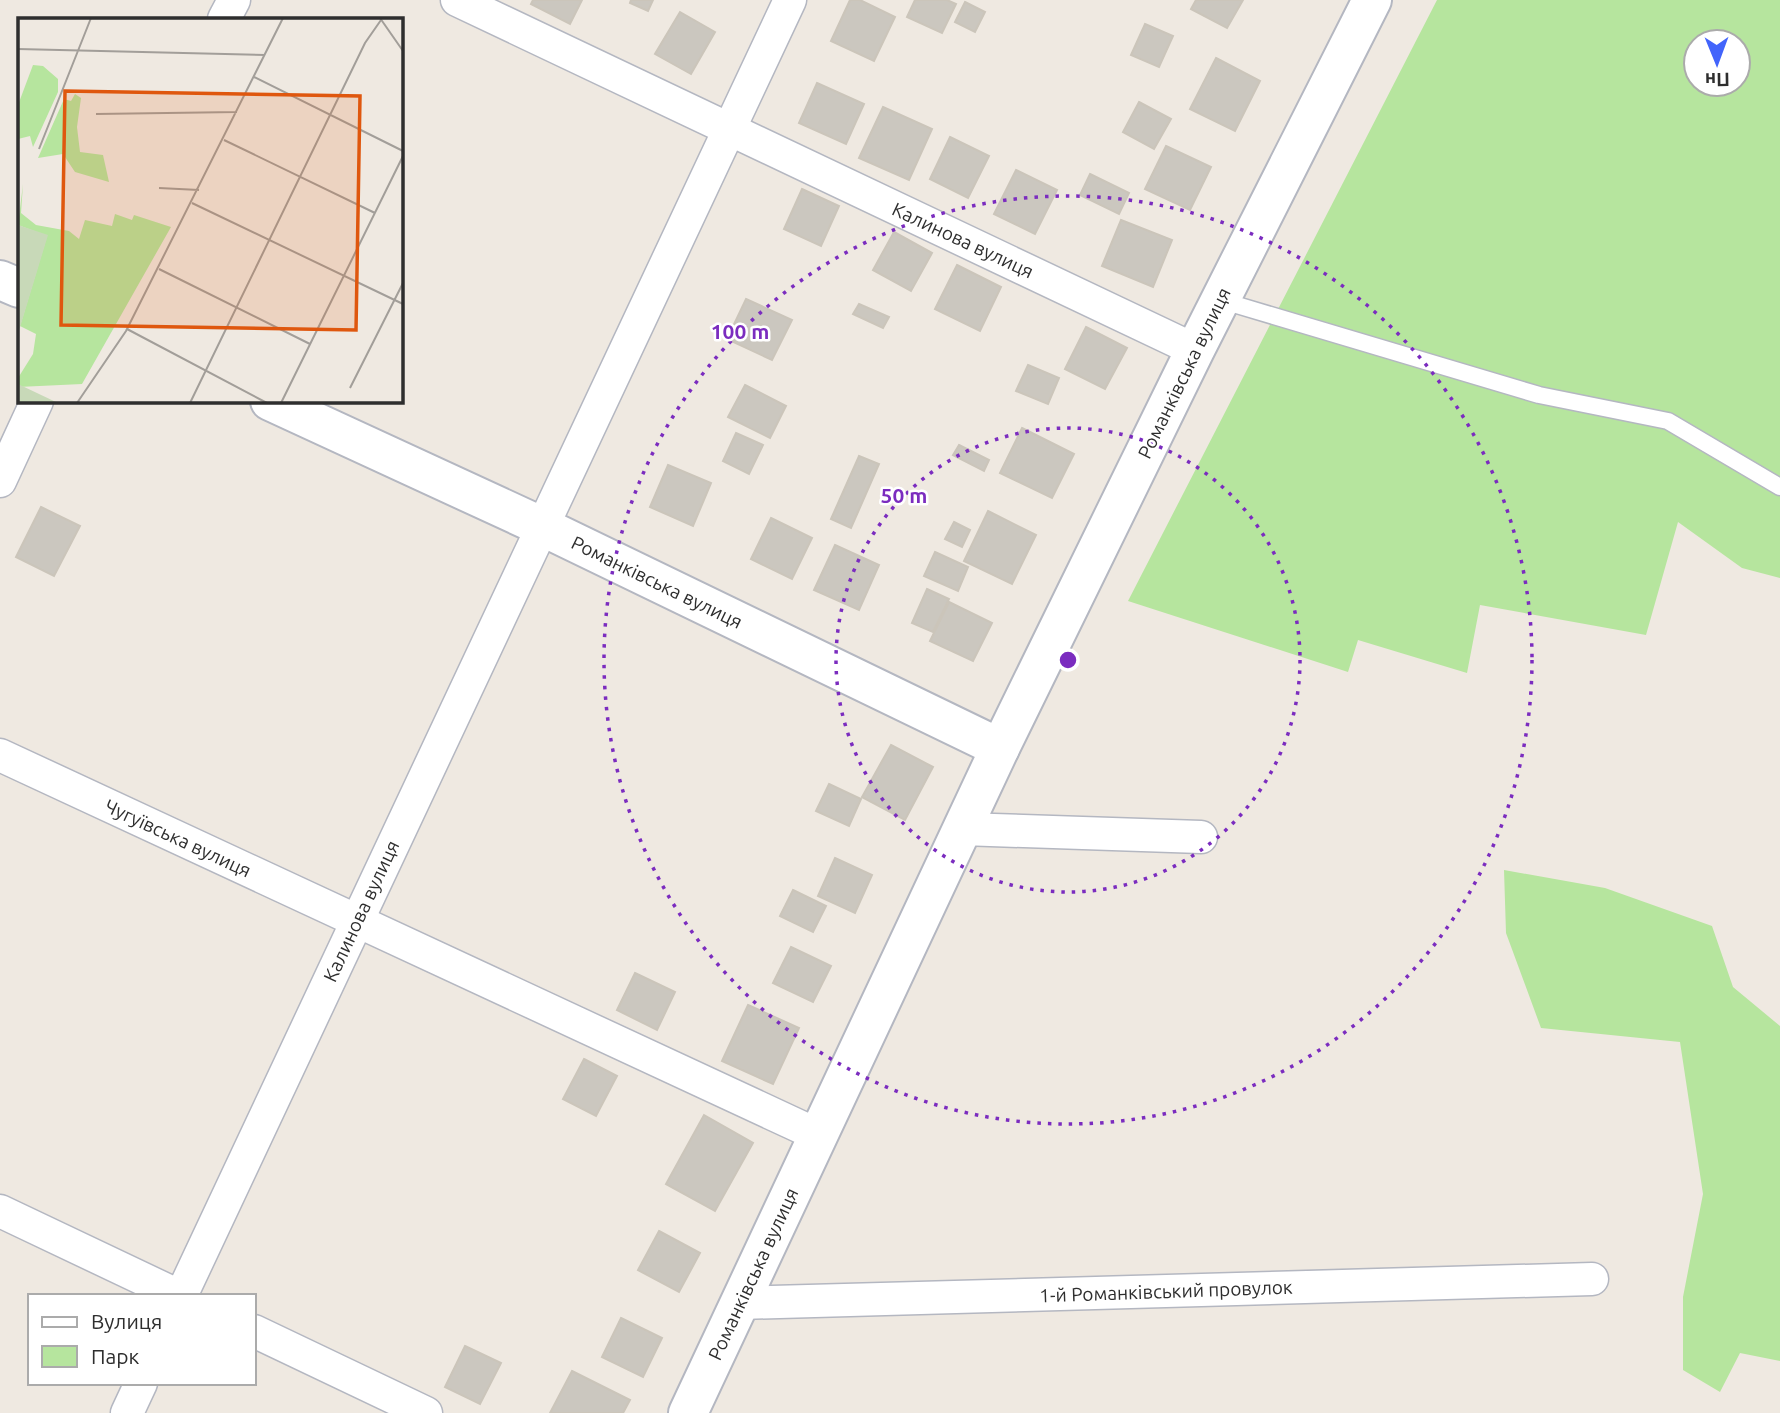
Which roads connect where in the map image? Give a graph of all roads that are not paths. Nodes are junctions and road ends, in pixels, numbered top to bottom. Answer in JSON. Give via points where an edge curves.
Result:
{"nodes":[{"id":1,"x":234,"y":0,"type":"edge"},
{"id":2,"x":457,"y":0,"type":"edge"},
{"id":3,"x":790,"y":0,"type":"edge"},
{"id":4,"x":1372,"y":0,"type":"edge"},
{"id":5,"x":225,"y":18,"type":"edge"},
{"id":6,"x":731,"y":130,"type":"junction"},
{"id":7,"x":0,"y":281,"type":"edge"},
{"id":8,"x":18,"y":288,"type":"edge"},
{"id":9,"x":1220,"y":300,"type":"junction"},
{"id":10,"x":1195,"y":350,"type":"junction"},
{"id":11,"x":37,"y":402,"type":"edge"},
{"id":12,"x":272,"y":402,"type":"edge"},
{"id":13,"x":0,"y":481,"type":"edge"},
{"id":14,"x":1780,"y":487,"type":"edge"},
{"id":15,"x":541,"y":526,"type":"junction"},
{"id":16,"x":1000,"y":748,"type":"junction"},
{"id":17,"x":0,"y":755,"type":"edge"},
{"id":18,"x":962,"y":829,"type":"junction"},
{"id":19,"x":1201,"y":837,"type":"dead end"},
{"id":20,"x":356,"y":920,"type":"junction"},
{"id":21,"x":818,"y":1135,"type":"junction"},
{"id":22,"x":0,"y":1211,"type":"edge"},
{"id":23,"x":1592,"y":1279,"type":"dead end"},
{"id":24,"x":176,"y":1294,"type":"edge"},
{"id":25,"x":181,"y":1294,"type":"edge"},
{"id":26,"x":740,"y":1303,"type":"junction"},
{"id":27,"x":256,"y":1332,"type":"edge"},
{"id":28,"x":140,"y":1385,"type":"edge"},
{"id":29,"x":127,"y":1413,"type":"edge"},
{"id":30,"x":426,"y":1413,"type":"edge"},
{"id":31,"x":688,"y":1413,"type":"edge"}],
"edges":[{"from":1,"to":5,"type":"street"},
{"from":2,"to":6,"type":"street","name":"Калинова вулиця"},
{"from":3,"to":6,"type":"street","name":"Калинова вулиця"},
{"from":4,"to":9,"type":"main road","name":"Романківська вулиця"},
{"from":6,"to":10,"type":"street","name":"Калинова вулиця"},
{"from":6,"to":15,"type":"street","name":"Калинова вулиця"},
{"from":7,"to":8,"type":"main road"},
{"from":9,"to":10,"type":"main road","name":"Романківська вулиця"},
{"from":9,"to":14,"type":"lane","via":[[1539,395],[1668,421]]},
{"from":10,"to":16,"type":"main road","name":"Романківська вулиця"},
{"from":11,"to":13,"type":"street"},
{"from":12,"to":15,"type":"main road"},
{"from":15,"to":16,"type":"main road","name":"Романківська вулиця"},
{"from":15,"to":20,"type":"street","name":"Калинова вулиця"},
{"from":16,"to":18,"type":"main road","name":"Романківська вулиця"},
{"from":17,"to":20,"type":"street","name":"Чугуївська вулиця"},
{"from":18,"to":19,"type":"street"},
{"from":18,"to":21,"type":"main road","name":"Романківська вулиця"},
{"from":20,"to":21,"type":"street"},
{"from":20,"to":25,"type":"street","name":"Калинова вулиця"},
{"from":21,"to":26,"type":"main road","name":"Романківська вулиця"},
{"from":22,"to":24,"type":"street","name":"Калинова вулиця"},
{"from":23,"to":26,"type":"street","name":"1-й Романківський провулок"},
{"from":26,"to":31,"type":"main road","name":"Романківська вулиця"},
{"from":27,"to":30,"type":"street"},
{"from":28,"to":29,"type":"street"}]}
